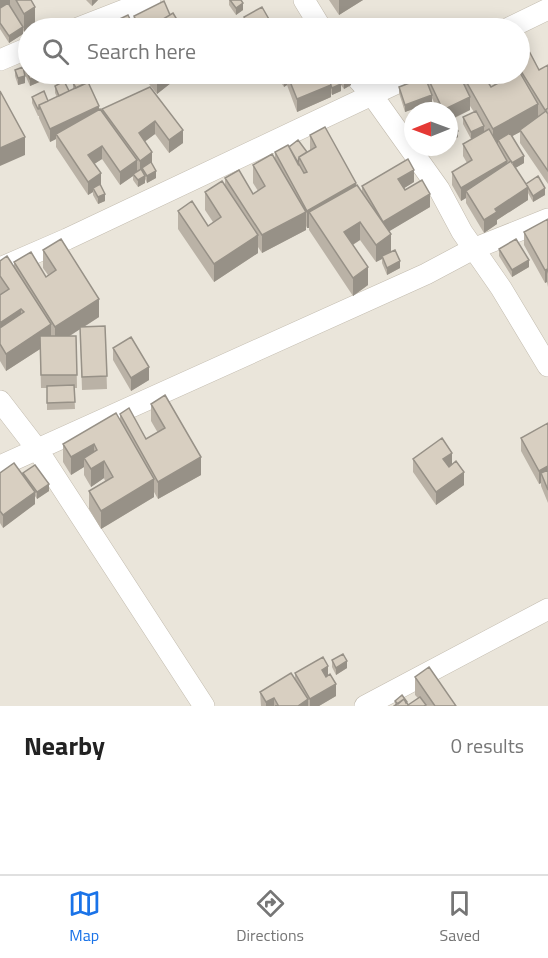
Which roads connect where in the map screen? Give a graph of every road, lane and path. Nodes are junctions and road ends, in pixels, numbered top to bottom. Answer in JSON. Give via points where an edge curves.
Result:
{"nodes":[{"id":1,"x":150,"y":0,"type":"edge"},
{"id":2,"x":304,"y":0,"type":"edge"},
{"id":3,"x":548,"y":9,"type":"edge"},
{"id":4,"x":104,"y":18,"type":"edge"},
{"id":5,"x":315,"y":18,"type":"edge"},
{"id":6,"x":530,"y":18,"type":"edge"},
{"id":7,"x":18,"y":52,"type":"edge"},
{"id":8,"x":0,"y":60,"type":"edge"},
{"id":9,"x":362,"y":84,"type":"edge"},
{"id":10,"x":395,"y":84,"type":"edge"},
{"id":11,"x":372,"y":95,"type":"junction"},
{"id":12,"x":548,"y":219,"type":"edge"},
{"id":13,"x":473,"y":249,"type":"junction"},
{"id":14,"x":0,"y":268,"type":"edge"},
{"id":15,"x":548,"y":366,"type":"edge"},
{"id":16,"x":0,"y":401,"type":"edge"},
{"id":17,"x":38,"y":449,"type":"junction"},
{"id":18,"x":0,"y":466,"type":"edge"},
{"id":19,"x":548,"y":609,"type":"edge"},
{"id":20,"x":204,"y":706,"type":"edge"},
{"id":21,"x":365,"y":706,"type":"edge"}],
"edges":[{"from":1,"to":4,"type":"street"},
{"from":2,"to":5,"type":"street"},
{"from":3,"to":6,"type":"street"},
{"from":7,"to":8,"type":"street"},
{"from":9,"to":11,"type":"street"},
{"from":10,"to":11,"type":"street"},
{"from":11,"to":13,"type":"street","via":[[439,189]]},
{"from":11,"to":14,"type":"street"},
{"from":12,"to":13,"type":"street"},
{"from":13,"to":15,"type":"street"},
{"from":13,"to":17,"type":"street","via":[[426,274]]},
{"from":16,"to":17,"type":"street"},
{"from":17,"to":18,"type":"street"},
{"from":17,"to":20,"type":"street"},
{"from":19,"to":21,"type":"street"}]}
